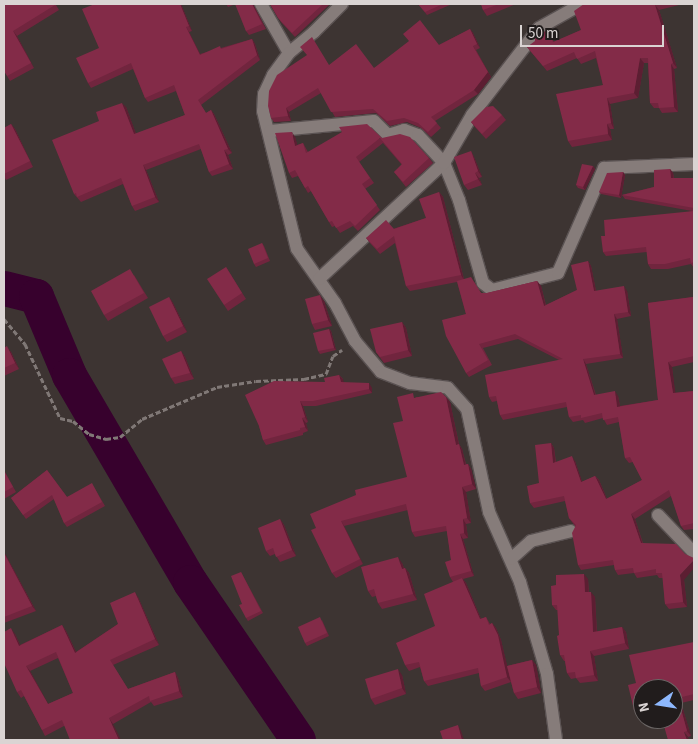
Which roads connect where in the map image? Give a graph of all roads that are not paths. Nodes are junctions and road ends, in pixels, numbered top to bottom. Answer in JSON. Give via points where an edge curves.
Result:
{"nodes":[{"id":1,"x":260,"y":4,"type":"edge"},
{"id":2,"x":342,"y":4,"type":"edge"},
{"id":3,"x":582,"y":4,"type":"edge"},
{"id":4,"x":289,"y":53,"type":"junction"},
{"id":5,"x":270,"y":131,"type":"junction"},
{"id":6,"x":444,"y":164,"type":"junction"},
{"id":7,"x":694,"y":164,"type":"edge"},
{"id":8,"x":319,"y":279,"type":"junction"},
{"id":9,"x":658,"y":515,"type":"dead end"},
{"id":10,"x":571,"y":532,"type":"edge"},
{"id":11,"x":694,"y":553,"type":"edge"},
{"id":12,"x":511,"y":559,"type":"junction"},
{"id":13,"x":556,"y":740,"type":"edge"}],
"edges":[{"from":1,"to":4,"type":"street"},
{"from":2,"to":4,"type":"street"},
{"from":3,"to":6,"type":"street","via":[[540,28],[472,115]]},
{"from":4,"to":5,"type":"street","via":[[264,94],[263,110]]},
{"from":5,"to":6,"type":"street","via":[[374,121],[388,135],[404,130],[418,135]]},
{"from":5,"to":8,"type":"street","via":[[297,249]]},
{"from":6,"to":7,"type":"street","via":[[459,200],[483,283],[492,290],[558,272],[604,168]]},
{"from":6,"to":8,"type":"street"},
{"from":8,"to":12,"type":"street","via":[[355,341],[381,372],[410,383],[448,388],[467,409],[489,512]]},
{"from":9,"to":11,"type":"street"},
{"from":10,"to":12,"type":"street","via":[[532,541]]},
{"from":12,"to":13,"type":"street","via":[[547,674]]}]}
